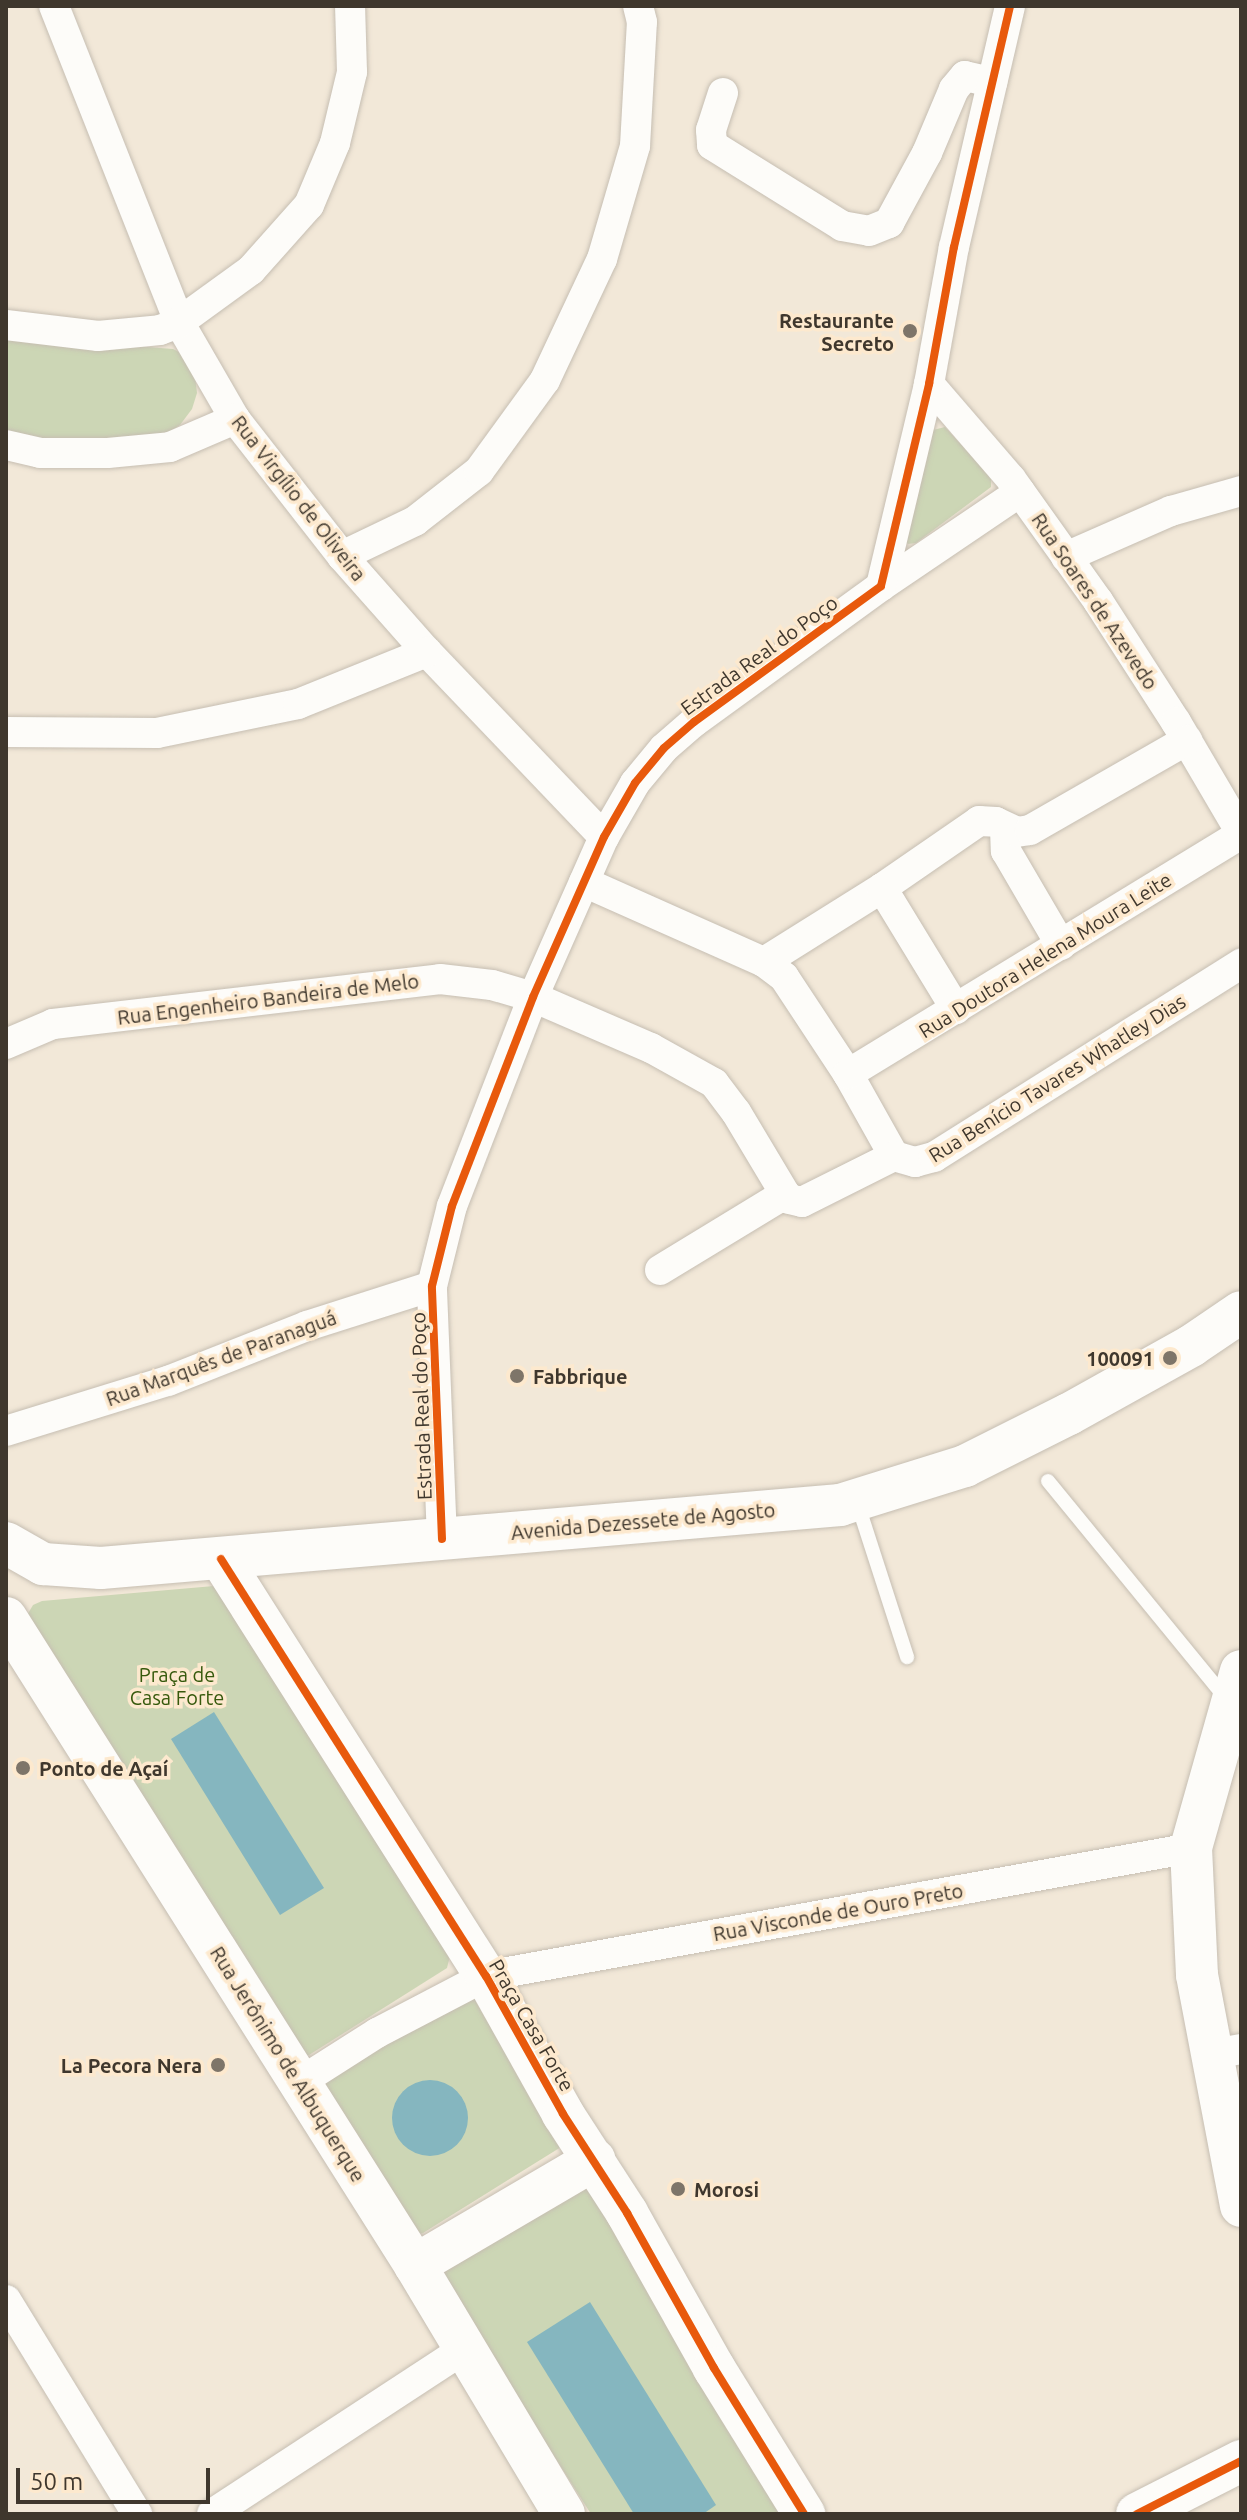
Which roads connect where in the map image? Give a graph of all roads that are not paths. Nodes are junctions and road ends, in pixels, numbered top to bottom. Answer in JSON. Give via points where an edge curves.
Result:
{"nodes":[{"id":1,"x":54,"y":6,"type":"edge"},
{"id":2,"x":350,"y":6,"type":"edge"},
{"id":3,"x":638,"y":6,"type":"edge"},
{"id":4,"x":1010,"y":6,"type":"edge"},
{"id":5,"x":992,"y":82,"type":"junction"},
{"id":6,"x":723,"y":93,"type":"dead end"},
{"id":7,"x":179,"y":322,"type":"junction"},
{"id":8,"x":6,"y":325,"type":"edge"},
{"id":9,"x":929,"y":384,"type":"junction"},
{"id":10,"x":235,"y":419,"type":"junction"},
{"id":11,"x":6,"y":445,"type":"edge"},
{"id":12,"x":1241,"y":491,"type":"edge"},
{"id":13,"x":1020,"y":492,"type":"junction"},
{"id":14,"x":342,"y":556,"type":"junction"},
{"id":15,"x":1066,"y":557,"type":"junction"},
{"id":16,"x":881,"y":586,"type":"junction"},
{"id":17,"x":427,"y":652,"type":"junction"},
{"id":18,"x":6,"y":732,"type":"edge"},
{"id":19,"x":1187,"y":740,"type":"junction"},
{"id":20,"x":1005,"y":828,"type":"junction"},
{"id":21,"x":1241,"y":834,"type":"edge"},
{"id":22,"x":604,"y":837,"type":"junction"},
{"id":23,"x":584,"y":882,"type":"junction"},
{"id":24,"x":882,"y":888,"type":"junction"},
{"id":25,"x":1061,"y":945,"type":"junction"},
{"id":26,"x":764,"y":962,"type":"junction"},
{"id":27,"x":1241,"y":964,"type":"edge"},
{"id":28,"x":533,"y":997,"type":"junction"},
{"id":29,"x":956,"y":1009,"type":"junction"},
{"id":30,"x":6,"y":1044,"type":"edge"},
{"id":31,"x":848,"y":1074,"type":"junction"},
{"id":32,"x":894,"y":1156,"type":"junction"},
{"id":33,"x":785,"y":1194,"type":"junction"},
{"id":34,"x":660,"y":1270,"type":"dead end"},
{"id":35,"x":432,"y":1286,"type":"junction"},
{"id":36,"x":1241,"y":1312,"type":"edge"},
{"id":37,"x":7,"y":1433,"type":"edge"},
{"id":38,"x":1048,"y":1481,"type":"dead end"},
{"id":39,"x":857,"y":1501,"type":"junction"},
{"id":40,"x":442,"y":1539,"type":"junction"},
{"id":41,"x":10,"y":1541,"type":"edge"},
{"id":42,"x":221,"y":1559,"type":"junction"},
{"id":43,"x":6,"y":1618,"type":"edge"},
{"id":44,"x":907,"y":1657,"type":"dead end"},
{"id":45,"x":1236,"y":1687,"type":"edge"},
{"id":46,"x":1191,"y":1848,"type":"junction"},
{"id":47,"x":486,"y":1976,"type":"junction"},
{"id":48,"x":1227,"y":2052,"type":"edge"},
{"id":49,"x":300,"y":2082,"type":"junction"},
{"id":50,"x":594,"y":2160,"type":"junction"},
{"id":51,"x":1241,"y":2206,"type":"edge"},
{"id":52,"x":415,"y":2265,"type":"junction"},
{"id":53,"x":6,"y":2300,"type":"edge"},
{"id":54,"x":463,"y":2350,"type":"junction"},
{"id":55,"x":1241,"y":2461,"type":"edge"},
{"id":56,"x":137,"y":2514,"type":"edge"},
{"id":57,"x":212,"y":2514,"type":"edge"},
{"id":58,"x":564,"y":2514,"type":"edge"},
{"id":59,"x":804,"y":2514,"type":"edge"},
{"id":60,"x":1137,"y":2514,"type":"edge"}],
"edges":[{"from":1,"to":7,"type":"street","name":"Rua Virgílio de Oliveira"},
{"from":2,"to":7,"type":"street","via":[[349,97],[309,205],[251,270]]},
{"from":3,"to":14,"type":"street","via":[[642,22],[635,146],[602,259],[545,380],[479,471],[415,521]]},
{"from":4,"to":5,"type":"street"},
{"from":5,"to":6,"type":"street","via":[[965,76],[954,89],[889,223],[869,231],[842,226],[712,145],[711,130]]},
{"from":5,"to":9,"type":"street"},
{"from":7,"to":8,"type":"street","via":[[124,336]]},
{"from":7,"to":10,"type":"street","name":"Rua Virgílio de Oliveira"},
{"from":9,"to":13,"type":"street","name":"Rua Soares de Azevedo"},
{"from":9,"to":16,"type":"street"},
{"from":10,"to":11,"type":"street","via":[[170,447],[40,453]]},
{"from":10,"to":14,"type":"street","name":"Rua Virgílio de Oliveira"},
{"from":12,"to":15,"type":"street","via":[[1171,511]]},
{"from":13,"to":15,"type":"street","name":"Rua Soares de Azevedo"},
{"from":13,"to":16,"type":"street","name":"Estrada Real do Poço"},
{"from":14,"to":17,"type":"street","name":"Rua Virgílio de Oliveira"},
{"from":15,"to":19,"type":"street","name":"Rua Soares de Azevedo"},
{"from":16,"to":22,"type":"street","name":"Estrada Real do Poço","via":[[664,748],[635,783]]},
{"from":17,"to":18,"type":"street","via":[[298,704],[157,733]]},
{"from":17,"to":22,"type":"street","name":"Rua Virgílio de Oliveira"},
{"from":19,"to":20,"type":"street","via":[[1030,830]]},
{"from":19,"to":21,"type":"street","name":"Rua Soares de Azevedo"},
{"from":20,"to":24,"type":"street","via":[[979,821]]},
{"from":20,"to":25,"type":"street","via":[[1006,851]]},
{"from":21,"to":25,"type":"street","name":"Rua Doutora Helena Moura Leite"},
{"from":22,"to":23,"type":"street","name":"Estrada Real do Poço"},
{"from":23,"to":26,"type":"street"},
{"from":23,"to":28,"type":"street","name":"Estrada Real do Poço"},
{"from":24,"to":26,"type":"street"},
{"from":24,"to":29,"type":"street"},
{"from":25,"to":29,"type":"street","name":"Rua Doutora Helena Moura Leite"},
{"from":26,"to":31,"type":"street","via":[[784,977]]},
{"from":27,"to":32,"type":"street","name":"Rua Benício Tavares Whatley Dias","via":[[934,1157],[915,1162]]},
{"from":28,"to":30,"type":"street","name":"Rua Engenheiro Bandeira de Melo","via":[[440,979],[53,1024]]},
{"from":28,"to":33,"type":"street","name":"Rua Engenheiro Bandeira de Melo","via":[[651,1048],[714,1083]]},
{"from":28,"to":35,"type":"street","name":"Estrada Real do Poço","via":[[452,1206]]},
{"from":29,"to":31,"type":"street","name":"Rua Doutora Helena Moura Leite"},
{"from":31,"to":32,"type":"street"},
{"from":32,"to":33,"type":"street","name":"Rua Benício Tavares Whatley Dias","via":[[807,1200],[795,1202]]},
{"from":33,"to":34,"type":"street"},
{"from":35,"to":37,"type":"street","name":"Rua Marquês de Paranaguá"},
{"from":35,"to":40,"type":"street","name":"Estrada Real do Poço"},
{"from":36,"to":39,"type":"street","name":"Avenida Dezessete de Agosto","via":[[1177,1354],[965,1466]]},
{"from":38,"to":45,"type":"lane"},
{"from":39,"to":40,"type":"street","name":"Avenida Dezessete de Agosto"},
{"from":39,"to":44,"type":"lane"},
{"from":40,"to":42,"type":"street","name":"Avenida Dezessete de Agosto"},
{"from":41,"to":42,"type":"street","name":"Avenida Dezessete de Agosto","via":[[56,1567]]},
{"from":42,"to":47,"type":"street","name":"Praça Casa Forte"},
{"from":43,"to":49,"type":"street","name":"Rua Jerônimo de Albuquerque"},
{"from":45,"to":46,"type":"street"},
{"from":46,"to":47,"type":"street","name":"Rua Visconde de Ouro Preto"},
{"from":46,"to":48,"type":"street","via":[[1197,1975]]},
{"from":47,"to":49,"type":"street","via":[[377,2033]]},
{"from":47,"to":50,"type":"street","name":"Praça Casa Forte"},
{"from":48,"to":51,"type":"street"},
{"from":49,"to":52,"type":"street","name":"Rua Jerônimo de Albuquerque"},
{"from":50,"to":52,"type":"street"},
{"from":50,"to":59,"type":"street","name":"Praça Casa Forte"},
{"from":52,"to":54,"type":"street","name":"Rua Jerônimo de Albuquerque"},
{"from":53,"to":56,"type":"street"},
{"from":54,"to":57,"type":"street"},
{"from":54,"to":58,"type":"street","name":"Rua Jerônimo de Albuquerque"},
{"from":55,"to":60,"type":"street"}]}
